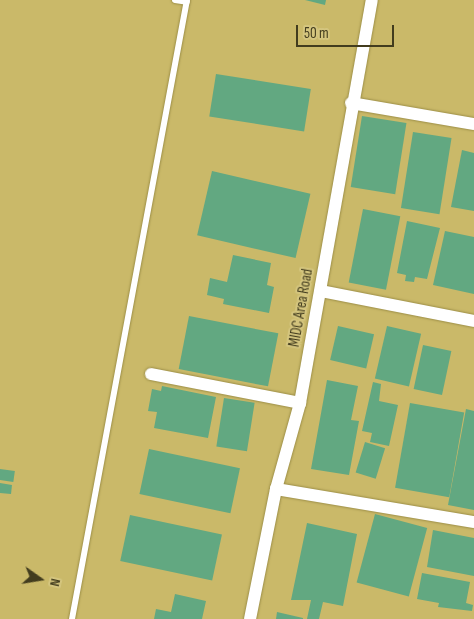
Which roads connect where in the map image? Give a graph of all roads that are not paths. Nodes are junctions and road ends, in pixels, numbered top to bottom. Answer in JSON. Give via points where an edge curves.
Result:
{"nodes":[{"id":1,"x":175,"y":0,"type":"edge"},
{"id":2,"x":372,"y":0,"type":"edge"},
{"id":3,"x":187,"y":1,"type":"edge"},
{"id":4,"x":351,"y":103,"type":"junction"},
{"id":5,"x":474,"y":124,"type":"edge"},
{"id":6,"x":322,"y":291,"type":"junction"},
{"id":7,"x":474,"y":320,"type":"edge"},
{"id":8,"x":152,"y":374,"type":"dead end"},
{"id":9,"x":300,"y":403,"type":"junction"},
{"id":10,"x":276,"y":489,"type":"junction"},
{"id":11,"x":474,"y":522,"type":"edge"},
{"id":12,"x":72,"y":619,"type":"edge"},
{"id":13,"x":250,"y":619,"type":"edge"}],
"edges":[{"from":1,"to":3,"type":"lane"},
{"from":2,"to":4,"type":"street","name":"MIDC Area Road"},
{"from":3,"to":12,"type":"lane"},
{"from":4,"to":5,"type":"street"},
{"from":4,"to":6,"type":"street","name":"MIDC Area Road"},
{"from":6,"to":7,"type":"street"},
{"from":6,"to":9,"type":"street","name":"MIDC Area Road"},
{"from":8,"to":9,"type":"street"},
{"from":9,"to":10,"type":"street","name":"MIDC Area Road"},
{"from":10,"to":11,"type":"street"},
{"from":10,"to":13,"type":"street","name":"MIDC Area Road"}]}
